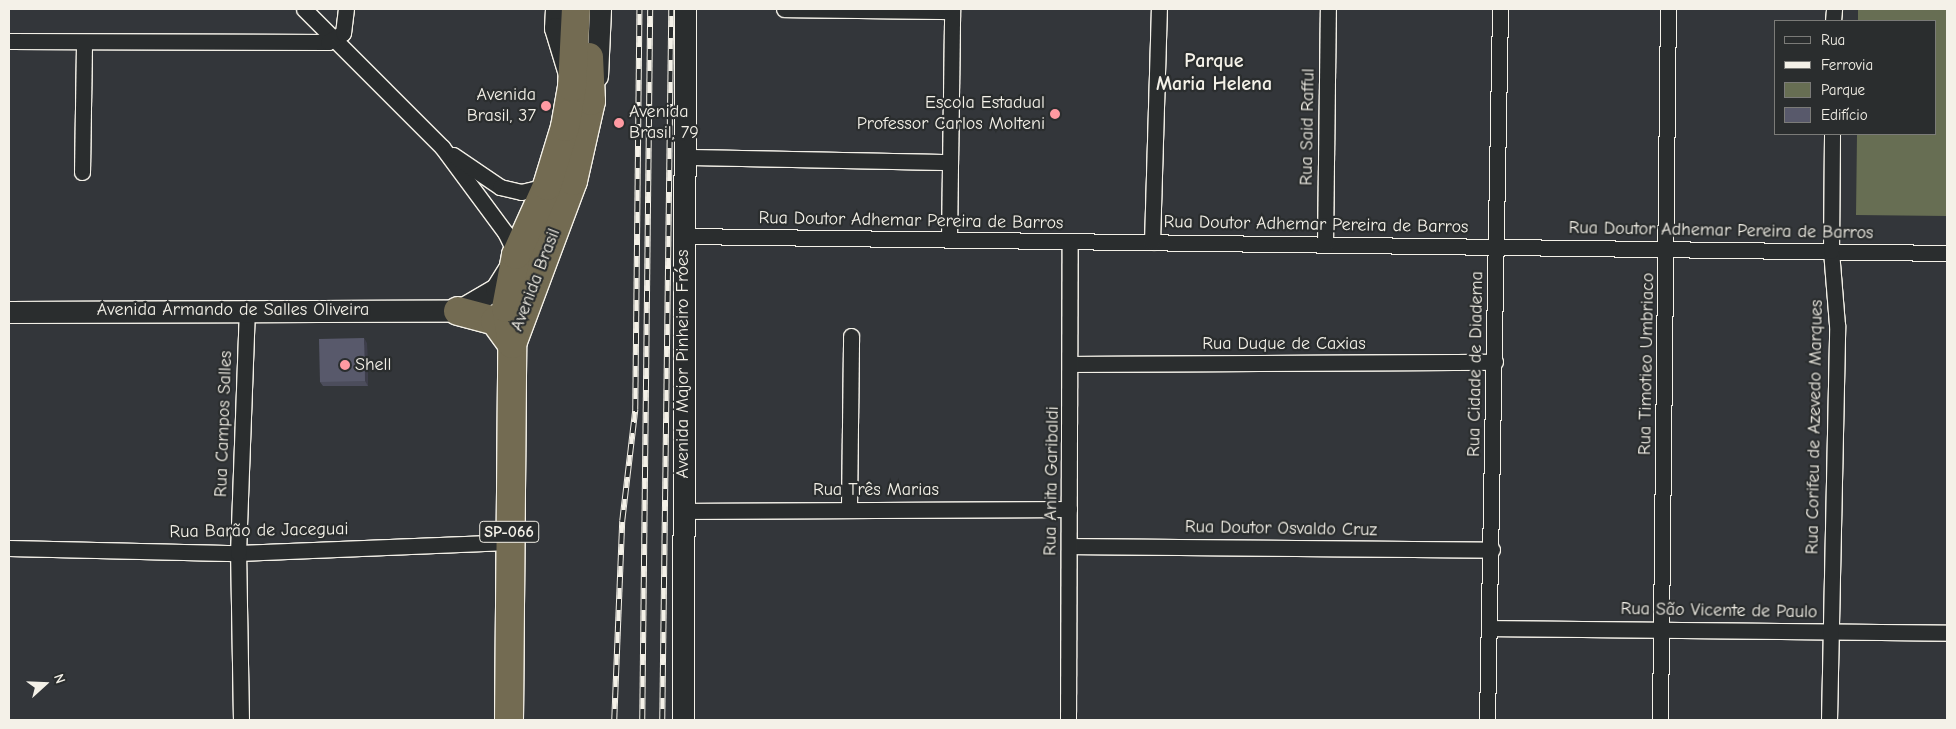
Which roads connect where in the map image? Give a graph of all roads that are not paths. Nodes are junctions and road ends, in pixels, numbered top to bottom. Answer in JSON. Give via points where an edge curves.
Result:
{"nodes":[{"id":1,"x":304,"y":9,"type":"edge"},
{"id":2,"x":346,"y":9,"type":"edge"},
{"id":3,"x":556,"y":9,"type":"edge"},
{"id":4,"x":576,"y":9,"type":"edge"},
{"id":5,"x":586,"y":9,"type":"edge"},
{"id":6,"x":600,"y":9,"type":"edge"},
{"id":7,"x":685,"y":9,"type":"edge"},
{"id":8,"x":784,"y":9,"type":"edge"},
{"id":9,"x":1159,"y":9,"type":"edge"},
{"id":10,"x":1328,"y":9,"type":"edge"},
{"id":11,"x":1500,"y":9,"type":"edge"},
{"id":12,"x":1668,"y":9,"type":"edge"},
{"id":13,"x":952,"y":10,"type":"edge"},
{"id":14,"x":336,"y":40,"type":"junction"},
{"id":15,"x":9,"y":41,"type":"edge"},
{"id":16,"x":84,"y":42,"type":"junction"},
{"id":17,"x":582,"y":94,"type":"junction"},
{"id":18,"x":1832,"y":135,"type":"edge"},
{"id":19,"x":442,"y":147,"type":"junction"},
{"id":20,"x":686,"y":157,"type":"junction"},
{"id":21,"x":948,"y":162,"type":"junction"},
{"id":22,"x":82,"y":172,"type":"dead end"},
{"id":23,"x":547,"y":186,"type":"junction"},
{"id":24,"x":684,"y":236,"type":"junction"},
{"id":25,"x":949,"y":238,"type":"junction"},
{"id":26,"x":1070,"y":242,"type":"junction"},
{"id":27,"x":1152,"y":242,"type":"junction"},
{"id":28,"x":1325,"y":246,"type":"junction"},
{"id":29,"x":1496,"y":246,"type":"junction"},
{"id":30,"x":1667,"y":250,"type":"junction"},
{"id":31,"x":1831,"y":251,"type":"junction"},
{"id":32,"x":1947,"y":253,"type":"edge"},
{"id":33,"x":516,"y":255,"type":"junction"},
{"id":34,"x":519,"y":304,"type":"junction"},
{"id":35,"x":247,"y":310,"type":"junction"},
{"id":36,"x":458,"y":311,"type":"junction"},
{"id":37,"x":9,"y":312,"type":"edge"},
{"id":38,"x":851,"y":336,"type":"dead end"},
{"id":39,"x":512,"y":344,"type":"junction"},
{"id":40,"x":1495,"y":362,"type":"junction"},
{"id":41,"x":1073,"y":364,"type":"junction"},
{"id":42,"x":849,"y":508,"type":"junction"},
{"id":43,"x":1069,"y":510,"type":"junction"},
{"id":44,"x":682,"y":511,"type":"junction"},
{"id":45,"x":509,"y":542,"type":"junction"},
{"id":46,"x":1070,"y":546,"type":"junction"},
{"id":47,"x":9,"y":548,"type":"edge"},
{"id":48,"x":1492,"y":550,"type":"junction"},
{"id":49,"x":238,"y":553,"type":"junction"},
{"id":50,"x":1490,"y":628,"type":"junction"},
{"id":51,"x":1662,"y":628,"type":"junction"},
{"id":52,"x":1831,"y":632,"type":"junction"},
{"id":53,"x":1947,"y":633,"type":"edge"},
{"id":54,"x":241,"y":720,"type":"edge"},
{"id":55,"x":510,"y":720,"type":"edge"},
{"id":56,"x":683,"y":720,"type":"edge"},
{"id":57,"x":1068,"y":720,"type":"edge"},
{"id":58,"x":1487,"y":720,"type":"edge"},
{"id":59,"x":1660,"y":720,"type":"edge"},
{"id":60,"x":1829,"y":720,"type":"edge"}],
"edges":[{"from":1,"to":14,"type":"street"},
{"from":2,"to":14,"type":"street","via":[[342,33]]},
{"from":3,"to":17,"type":"main road","name":"Avenida Brasil","via":[[555,28]]},
{"from":4,"to":17,"type":"highway","name":"Avenida Brasil"},
{"from":5,"to":17,"type":"highway","name":"Avenida Brasil"},
{"from":6,"to":17,"type":"main road","name":"Avenida Brasil"},
{"from":7,"to":20,"type":"main road","name":"Avenida Major Pinheiro Fróes"},
{"from":8,"to":13,"type":"street"},
{"from":9,"to":27,"type":"street"},
{"from":10,"to":28,"type":"street","name":"Rua Said Rafful"},
{"from":11,"to":29,"type":"street","name":"Rua Cidade de Diadema"},
{"from":12,"to":30,"type":"street","name":"Rua Timotieo Umbriaco"},
{"from":13,"to":21,"type":"street"},
{"from":14,"to":16,"type":"street"},
{"from":14,"to":19,"type":"street"},
{"from":15,"to":16,"type":"street"},
{"from":16,"to":22,"type":"street"},
{"from":17,"to":23,"type":"highway","name":"Avenida Brasil"},
{"from":17,"to":34,"type":"highway","name":"Avenida Brasil","via":[[573,181]]},
{"from":18,"to":31,"type":"street","name":"Rua Corifeu de Azevedo Marques"},
{"from":19,"to":23,"type":"street","via":[[500,187],[521,192]]},
{"from":19,"to":33,"type":"street","via":[[506,232]]},
{"from":20,"to":21,"type":"street"},
{"from":20,"to":24,"type":"main road","name":"Avenida Major Pinheiro Fróes"},
{"from":21,"to":25,"type":"street"},
{"from":23,"to":33,"type":"highway","name":"Avenida Brasil"},
{"from":24,"to":25,"type":"street","name":"Rua Doutor Adhemar Pereira de Barros"},
{"from":24,"to":44,"type":"main road","name":"Avenida Major Pinheiro Fróes"},
{"from":25,"to":26,"type":"street","name":"Rua Doutor Adhemar Pereira de Barros"},
{"from":26,"to":27,"type":"street","name":"Rua Doutor Adhemar Pereira de Barros"},
{"from":26,"to":41,"type":"street","name":"Rua Anita Garibaldi"},
{"from":27,"to":28,"type":"street","name":"Rua Doutor Adhemar Pereira de Barros"},
{"from":28,"to":29,"type":"street","name":"Rua Doutor Adhemar Pereira de Barros"},
{"from":29,"to":30,"type":"street","name":"Rua Doutor Adhemar Pereira de Barros"},
{"from":29,"to":40,"type":"street","name":"Rua Cidade de Diadema"},
{"from":30,"to":31,"type":"street","name":"Rua Doutor Adhemar Pereira de Barros"},
{"from":30,"to":51,"type":"street","name":"Rua Timotieo Umbriaco"},
{"from":31,"to":32,"type":"street","name":"Rua Doutor Adhemar Pereira de Barros"},
{"from":31,"to":52,"type":"street","name":"Rua Corifeu de Azevedo Marques","via":[[1837,325]]},
{"from":33,"to":34,"type":"highway","name":"Avenida Brasil"},
{"from":33,"to":36,"type":"main road","via":[[496,289]]},
{"from":34,"to":36,"type":"main road","name":"Avenida Armando de Salles Oliveira"},
{"from":34,"to":39,"type":"highway","name":"Avenida Brasil"},
{"from":35,"to":36,"type":"main road","name":"Avenida Armando de Salles Oliveira"},
{"from":35,"to":37,"type":"main road","name":"Avenida Armando de Salles Oliveira"},
{"from":35,"to":49,"type":"street","name":"Rua Campos Salles"},
{"from":36,"to":39,"type":"highway","via":[[495,321]]},
{"from":38,"to":42,"type":"street"},
{"from":39,"to":45,"type":"highway","number":"SP-066"},
{"from":40,"to":41,"type":"street","name":"Rua Duque de Caxias"},
{"from":40,"to":48,"type":"street","name":"Rua Cidade de Diadema"},
{"from":41,"to":43,"type":"street","name":"Rua Anita Garibaldi"},
{"from":42,"to":43,"type":"street","name":"Rua Três Marias"},
{"from":42,"to":44,"type":"street","name":"Rua Três Marias"},
{"from":43,"to":46,"type":"street","name":"Rua Anita Garibaldi"},
{"from":44,"to":56,"type":"main road","name":"Avenida Major Pinheiro Fróes"},
{"from":45,"to":49,"type":"street","name":"Rua Barão de Jaceguai"},
{"from":45,"to":55,"type":"highway","number":"SP-066"},
{"from":46,"to":48,"type":"street","name":"Rua Doutor Osvaldo Cruz"},
{"from":46,"to":57,"type":"street","name":"Rua Anita Garibaldi"},
{"from":47,"to":49,"type":"street","name":"Rua Barão de Jaceguai"},
{"from":48,"to":50,"type":"street","name":"Rua Cidade de Diadema"},
{"from":49,"to":54,"type":"street","name":"Rua Campos Salles"},
{"from":50,"to":51,"type":"street","name":"Rua São Vicente de Paulo"},
{"from":50,"to":58,"type":"street","name":"Rua Cidade de Diadema"},
{"from":51,"to":52,"type":"street","name":"Rua São Vicente de Paulo"},
{"from":51,"to":59,"type":"street","name":"Rua Timotieo Umbriaco"},
{"from":52,"to":53,"type":"street","name":"Rua São Vicente de Paulo"},
{"from":52,"to":60,"type":"street","name":"Rua Corifeu de Azevedo Marques"}]}
